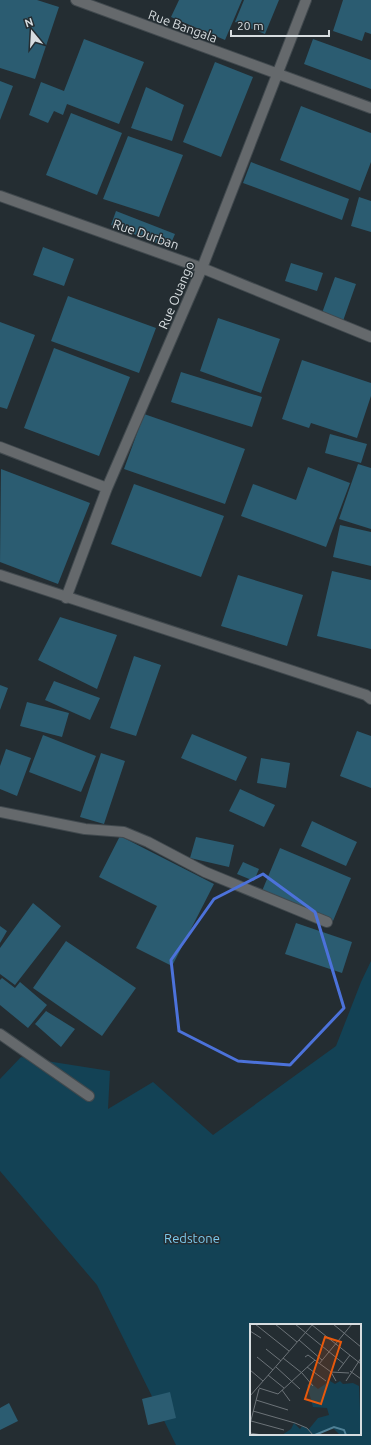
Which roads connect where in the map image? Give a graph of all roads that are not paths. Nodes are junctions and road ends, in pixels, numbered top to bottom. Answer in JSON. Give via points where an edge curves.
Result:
{"nodes":[{"id":1,"x":76,"y":0,"type":"edge"},
{"id":2,"x":306,"y":0,"type":"edge"},
{"id":3,"x":278,"y":74,"type":"junction"},
{"id":4,"x":371,"y":108,"type":"edge"},
{"id":5,"x":0,"y":196,"type":"edge"},
{"id":6,"x":202,"y":268,"type":"junction"},
{"id":7,"x":371,"y":337,"type":"edge"},
{"id":8,"x":0,"y":447,"type":"edge"},
{"id":9,"x":107,"y":488,"type":"junction"},
{"id":10,"x":0,"y":575,"type":"edge"},
{"id":11,"x":66,"y":598,"type":"junction"},
{"id":12,"x":369,"y":695,"type":"edge"},
{"id":13,"x":0,"y":812,"type":"edge"},
{"id":14,"x":327,"y":922,"type":"dead end"},
{"id":15,"x":0,"y":1034,"type":"edge"},
{"id":16,"x":89,"y":1096,"type":"dead end"}],
"edges":[{"from":1,"to":3,"type":"street","name":"Rue Bangala"},
{"from":2,"to":3,"type":"street","name":"Rue Ouango"},
{"from":3,"to":4,"type":"street","name":"Rue Bangala"},
{"from":3,"to":6,"type":"street","name":"Rue Ouango"},
{"from":5,"to":6,"type":"street","name":"Rue Durban"},
{"from":6,"to":7,"type":"street","name":"Rue Durban"},
{"from":6,"to":9,"type":"street","name":"Rue Ouango"},
{"from":8,"to":9,"type":"street"},
{"from":9,"to":11,"type":"street","name":"Rue Ouango"},
{"from":10,"to":11,"type":"street"},
{"from":11,"to":12,"type":"street"},
{"from":13,"to":14,"type":"street","via":[[84,829],[124,832],[205,872]]},
{"from":15,"to":16,"type":"street"}]}
